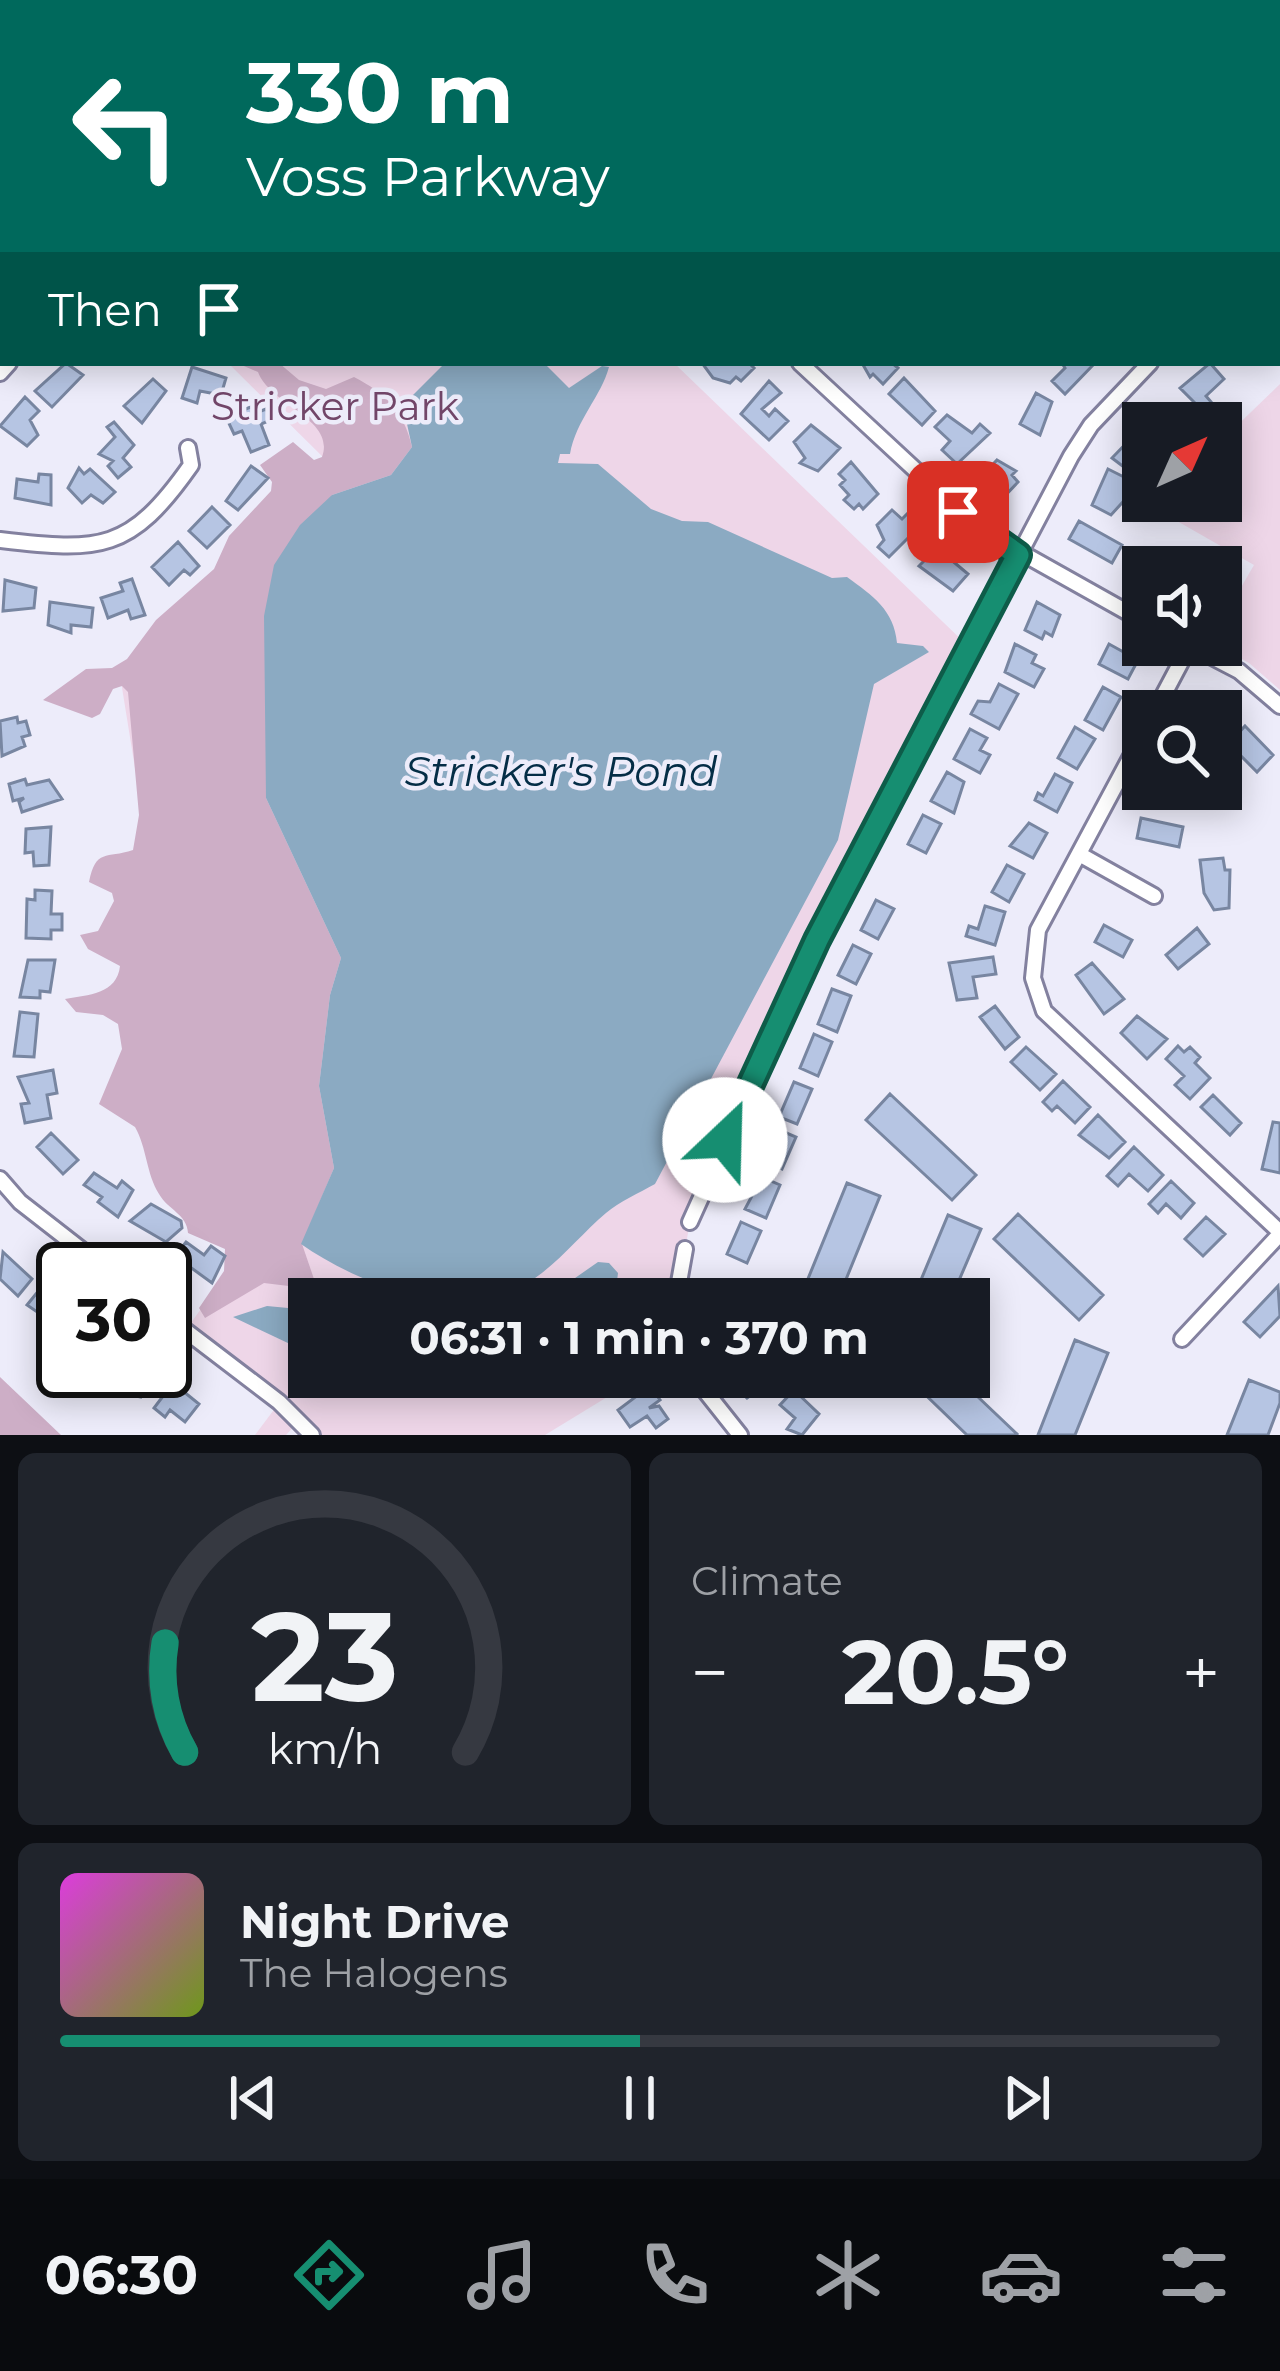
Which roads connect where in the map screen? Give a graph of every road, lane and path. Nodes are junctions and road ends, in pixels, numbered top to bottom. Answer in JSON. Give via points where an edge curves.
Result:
{"nodes":[{"id":1,"x":803,"y":366,"type":"edge"},
{"id":2,"x":1144,"y":366,"type":"edge"},
{"id":3,"x":188,"y":448,"type":"dead end"},
{"id":4,"x":0,"y":540,"type":"edge"},
{"id":5,"x":1018,"y":555,"type":"junction"},
{"id":6,"x":1122,"y":610,"type":"edge"},
{"id":7,"x":1231,"y":666,"type":"edge"},
{"id":8,"x":1280,"y":706,"type":"edge"},
{"id":9,"x":1122,"y":773,"type":"edge"},
{"id":10,"x":1078,"y":854,"type":"junction"},
{"id":11,"x":1154,"y":896,"type":"dead end"},
{"id":12,"x":0,"y":1179,"type":"edge"},
{"id":13,"x":689,"y":1222,"type":"dead end"},
{"id":14,"x":1280,"y":1233,"type":"edge"},
{"id":15,"x":71,"y":1242,"type":"edge"},
{"id":16,"x":686,"y":1249,"type":"dead end"},
{"id":17,"x":680,"y":1278,"type":"edge"},
{"id":18,"x":192,"y":1337,"type":"edge"},
{"id":19,"x":1182,"y":1340,"type":"dead end"},
{"id":20,"x":711,"y":1398,"type":"edge"},
{"id":21,"x":313,"y":1435,"type":"edge"},
{"id":22,"x":740,"y":1435,"type":"edge"}],
"edges":[{"from":1,"to":5,"type":"street","via":[[958,512]]},
{"from":2,"to":5,"type":"street","via":[[1091,424]]},
{"from":3,"to":4,"type":"street","via":[[191,465],[170,495],[127,535],[95,548]]},
{"from":5,"to":6,"type":"street"},
{"from":5,"to":13,"type":"street","via":[[817,940]]},
{"from":7,"to":8,"type":"street"},
{"from":9,"to":10,"type":"street"},
{"from":10,"to":11,"type":"street"},
{"from":10,"to":14,"type":"street","via":[[1038,930],[1033,978],[1044,1011]]},
{"from":12,"to":15,"type":"street"},
{"from":14,"to":19,"type":"street"},
{"from":16,"to":17,"type":"street"},
{"from":18,"to":21,"type":"street"},
{"from":20,"to":22,"type":"street"}]}
